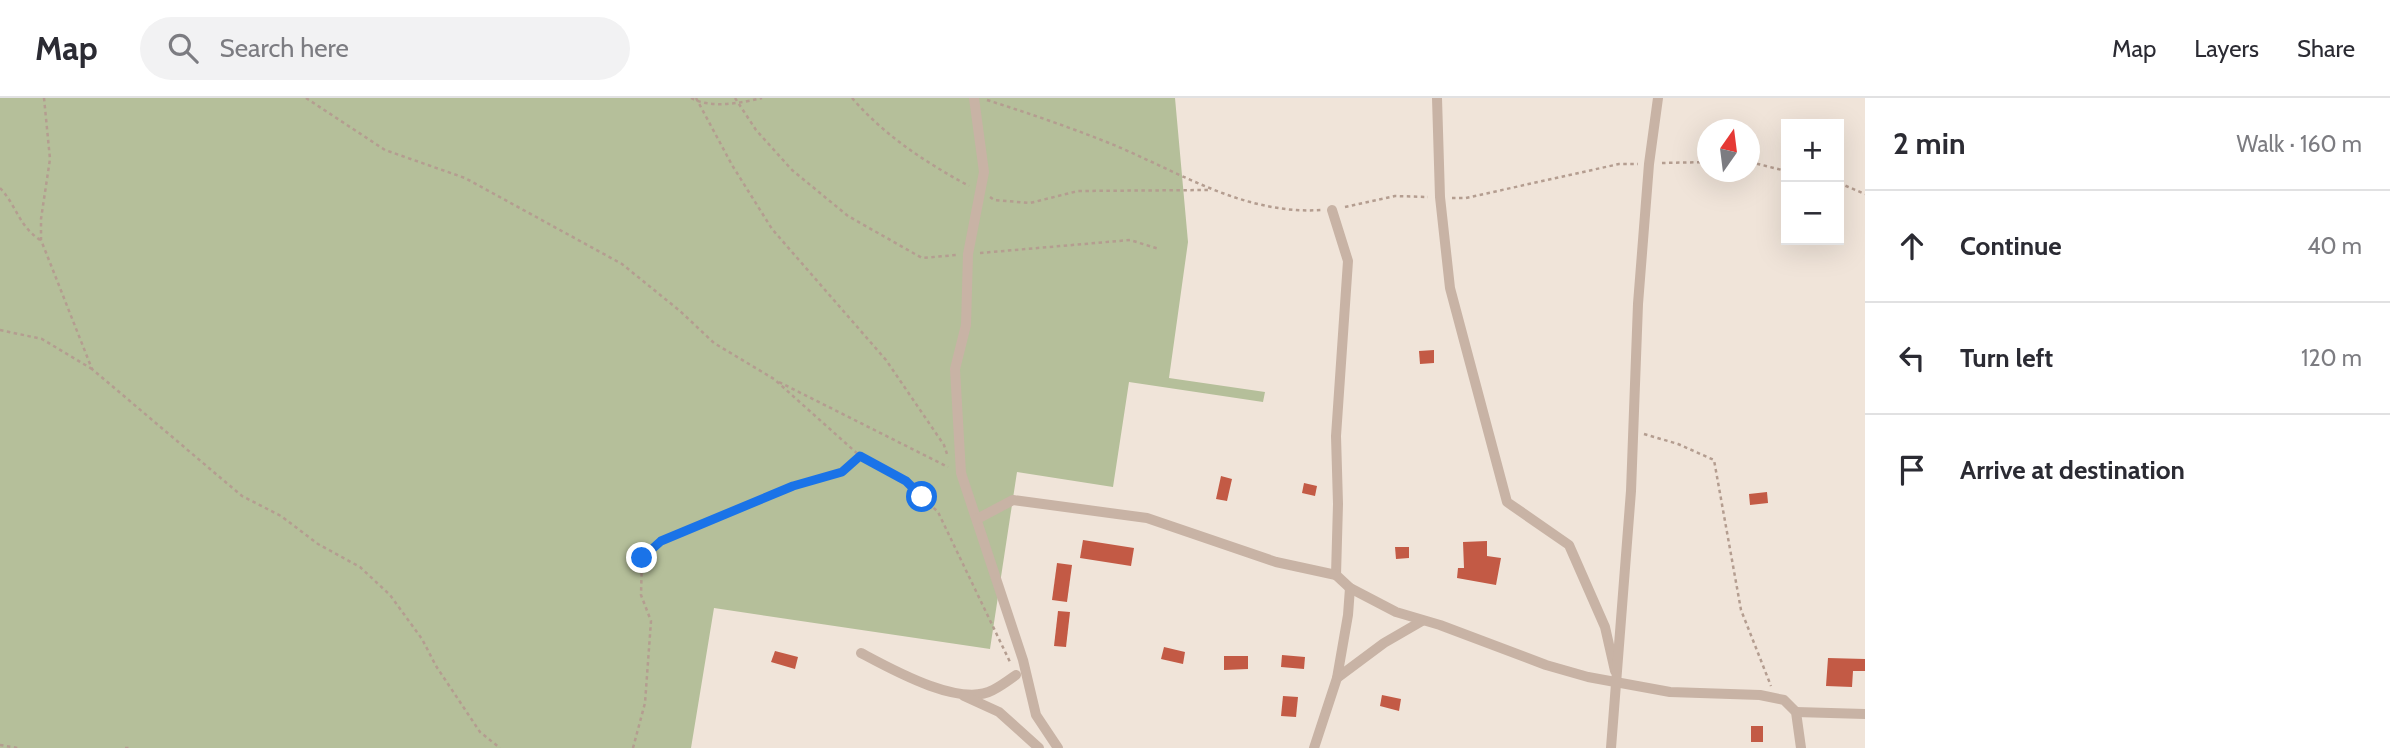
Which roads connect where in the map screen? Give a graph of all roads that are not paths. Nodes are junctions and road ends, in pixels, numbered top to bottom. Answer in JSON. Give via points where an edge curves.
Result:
{"nodes":[{"id":1,"x":974,"y":98,"type":"edge"},
{"id":2,"x":1437,"y":98,"type":"edge"},
{"id":3,"x":1658,"y":98,"type":"edge"},
{"id":4,"x":1332,"y":209,"type":"road end"},
{"id":5,"x":977,"y":519,"type":"junction"},
{"id":6,"x":1336,"y":575,"type":"junction"},
{"id":7,"x":1350,"y":588,"type":"junction"},
{"id":8,"x":1422,"y":621,"type":"junction"},
{"id":9,"x":861,"y":653,"type":"dead end"},
{"id":10,"x":1016,"y":675,"type":"road end"},
{"id":11,"x":1337,"y":678,"type":"junction"},
{"id":12,"x":1618,"y":681,"type":"junction"},
{"id":13,"x":958,"y":693,"type":"junction"},
{"id":14,"x":1796,"y":712,"type":"junction"},
{"id":15,"x":1865,"y":714,"type":"edge"},
{"id":16,"x":1036,"y":715,"type":"junction"},
{"id":17,"x":1035,"y":746,"type":"edge"},
{"id":18,"x":1058,"y":748,"type":"edge"},
{"id":19,"x":1314,"y":748,"type":"edge"},
{"id":20,"x":1611,"y":748,"type":"edge"},
{"id":21,"x":1801,"y":748,"type":"edge"}],
"edges":[{"from":1,"to":5,"type":"street","via":[[984,172],[968,254],[967,325],[955,369],[961,472]]},
{"from":2,"to":12,"type":"street","via":[[1440,197],[1450,288],[1507,502],[1569,545],[1605,627]]},
{"from":3,"to":12,"type":"street","via":[[1638,304]]},
{"from":4,"to":6,"type":"street","via":[[1348,261],[1336,436]]},
{"from":5,"to":6,"type":"street","via":[[1013,500],[1147,518],[1276,562]]},
{"from":5,"to":16,"type":"street"},
{"from":6,"to":7,"type":"street"},
{"from":7,"to":8,"type":"street"},
{"from":7,"to":11,"type":"street"},
{"from":8,"to":11,"type":"street"},
{"from":8,"to":12,"type":"street","via":[[1546,665]]},
{"from":9,"to":13,"type":"street","via":[[892,670]]},
{"from":10,"to":13,"type":"street","via":[[993,691]]},
{"from":11,"to":19,"type":"street"},
{"from":12,"to":14,"type":"street","via":[[1670,691],[1760,695],[1784,701]]},
{"from":12,"to":20,"type":"street"},
{"from":13,"to":17,"type":"street","via":[[999,712]]},
{"from":14,"to":15,"type":"street"},
{"from":14,"to":21,"type":"street"},
{"from":16,"to":17,"type":"street"},
{"from":16,"to":18,"type":"street"}]}
